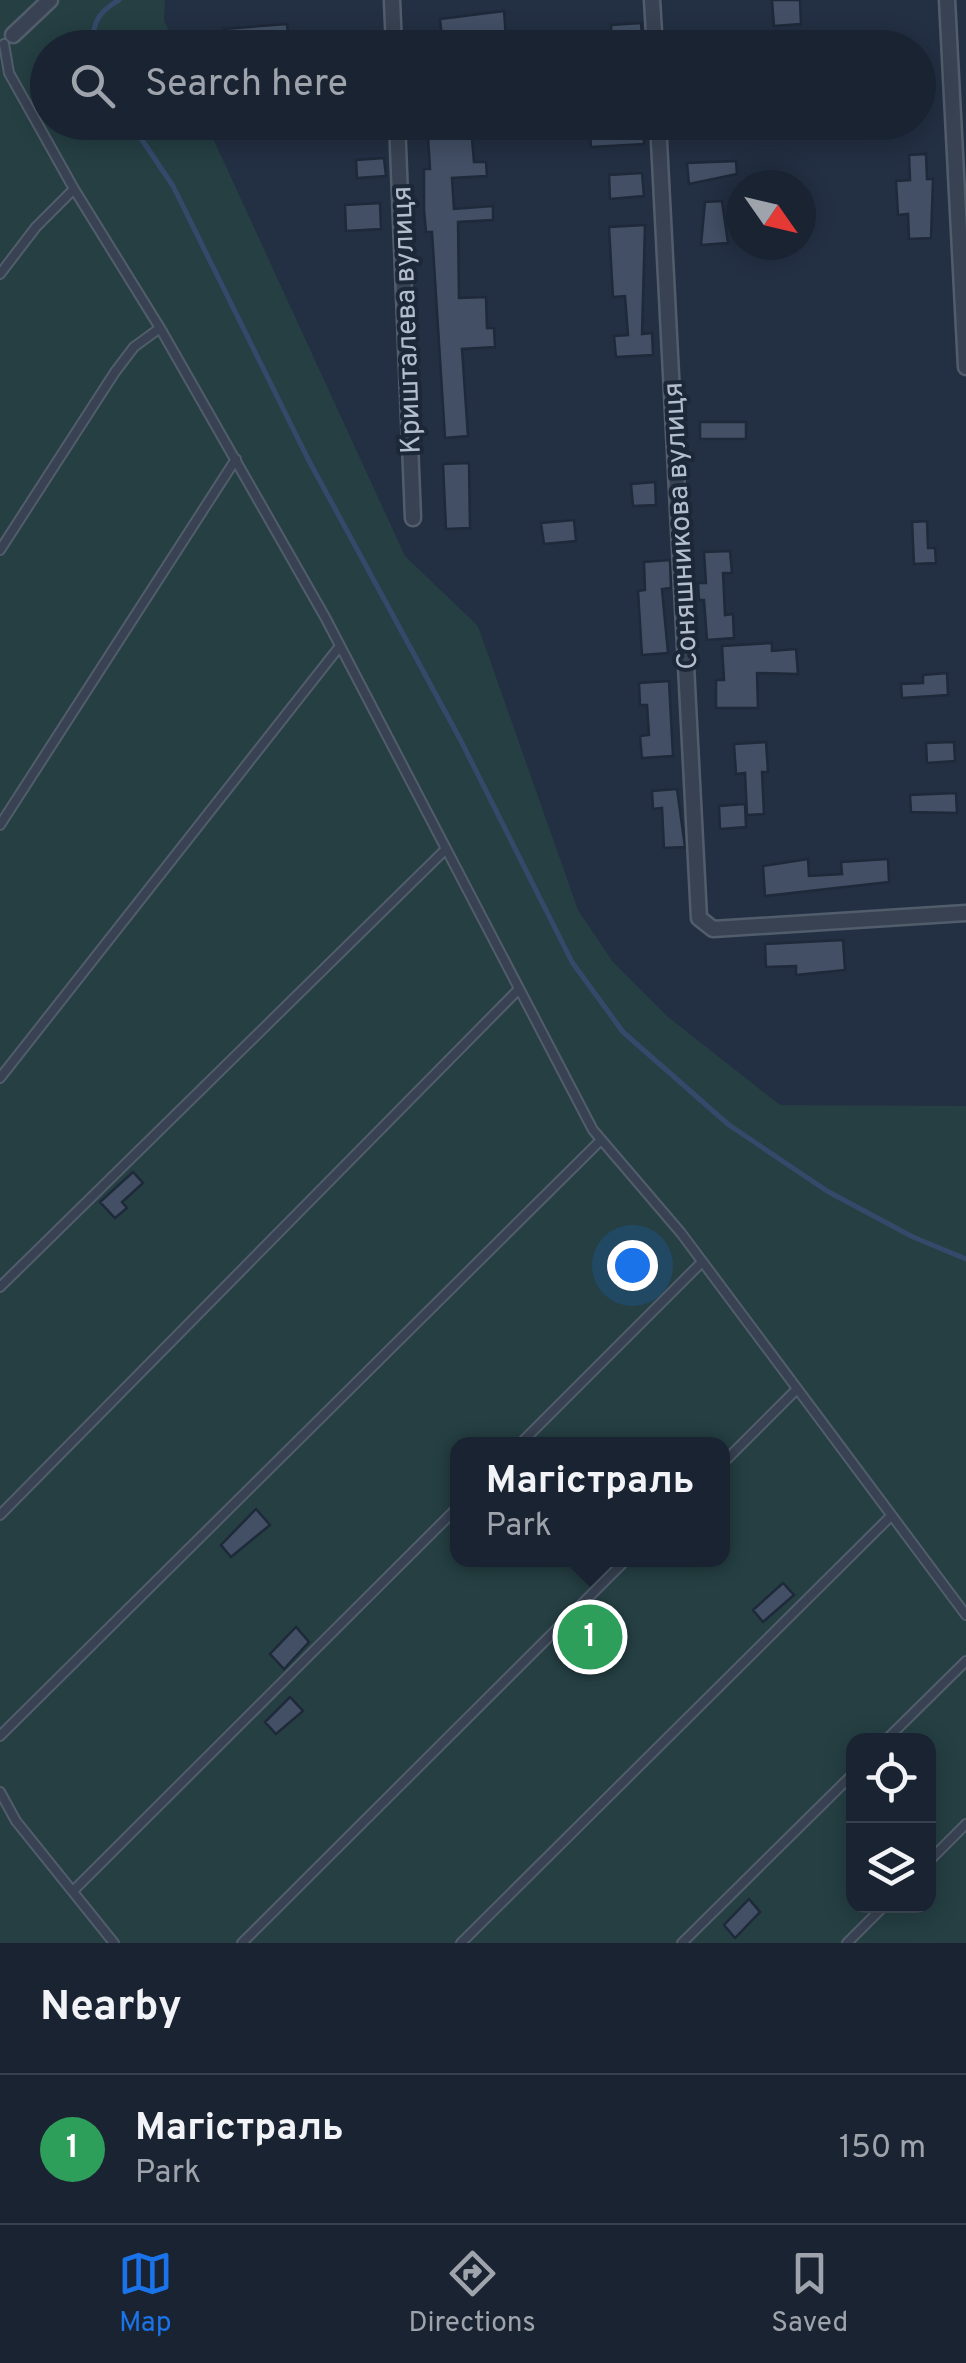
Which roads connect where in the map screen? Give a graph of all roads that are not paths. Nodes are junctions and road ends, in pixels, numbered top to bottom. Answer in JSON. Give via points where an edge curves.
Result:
{"nodes":[{"id":1,"x":50,"y":0,"type":"edge"},
{"id":2,"x":392,"y":0,"type":"edge"},
{"id":3,"x":652,"y":0,"type":"edge"},
{"id":4,"x":948,"y":0,"type":"edge"},
{"id":5,"x":393,"y":30,"type":"edge"},
{"id":6,"x":653,"y":30,"type":"edge"},
{"id":7,"x":6,"y":42,"type":"edge"},
{"id":8,"x":30,"y":109,"type":"edge"},
{"id":9,"x":47,"y":140,"type":"edge"},
{"id":10,"x":399,"y":140,"type":"edge"},
{"id":11,"x":659,"y":140,"type":"edge"},
{"id":12,"x":74,"y":189,"type":"junction"},
{"id":13,"x":0,"y":274,"type":"edge"},
{"id":14,"x":160,"y":328,"type":"junction"},
{"id":15,"x":966,"y":367,"type":"edge"},
{"id":16,"x":236,"y":460,"type":"junction"},
{"id":17,"x":413,"y":518,"type":"dead end"},
{"id":18,"x":0,"y":550,"type":"edge"},
{"id":19,"x":340,"y":646,"type":"junction"},
{"id":20,"x":0,"y":825,"type":"edge"},
{"id":21,"x":446,"y":849,"type":"junction"},
{"id":22,"x":966,"y":914,"type":"edge"},
{"id":23,"x":518,"y":990,"type":"junction"},
{"id":24,"x":0,"y":1078,"type":"edge"},
{"id":25,"x":601,"y":1140,"type":"junction"},
{"id":26,"x":701,"y":1262,"type":"junction"},
{"id":27,"x":0,"y":1287,"type":"edge"},
{"id":28,"x":797,"y":1389,"type":"junction"},
{"id":29,"x":527,"y":1437,"type":"edge"},
{"id":30,"x":730,"y":1456,"type":"edge"},
{"id":31,"x":450,"y":1514,"type":"edge"},
{"id":32,"x":0,"y":1515,"type":"edge"},
{"id":33,"x":890,"y":1516,"type":"junction"},
{"id":34,"x":619,"y":1567,"type":"edge"},
{"id":35,"x":966,"y":1616,"type":"edge"},
{"id":36,"x":966,"y":1661,"type":"edge"},
{"id":37,"x":893,"y":1733,"type":"edge"},
{"id":38,"x":0,"y":1736,"type":"edge"},
{"id":39,"x":846,"y":1781,"type":"edge"},
{"id":40,"x":0,"y":1792,"type":"edge"},
{"id":41,"x":966,"y":1824,"type":"edge"},
{"id":42,"x":936,"y":1854,"type":"edge"},
{"id":43,"x":73,"y":1892,"type":"junction"},
{"id":44,"x":877,"y":1913,"type":"edge"},
{"id":45,"x":114,"y":1943,"type":"edge"},
{"id":46,"x":242,"y":1943,"type":"edge"},
{"id":47,"x":460,"y":1943,"type":"edge"},
{"id":48,"x":682,"y":1943,"type":"edge"},
{"id":49,"x":846,"y":1943,"type":"edge"}],
"edges":[{"from":1,"to":7,"type":"street"},
{"from":2,"to":5,"type":"street"},
{"from":3,"to":6,"type":"street"},
{"from":4,"to":15,"type":"street"},
{"from":7,"to":8,"type":"lane","via":[[10,73]]},
{"from":9,"to":12,"type":"lane"},
{"from":10,"to":17,"type":"street","name":"Кришталева вулиця"},
{"from":11,"to":22,"type":"street","name":"Соняшникова вулиця","via":[[700,918],[708,927]]},
{"from":12,"to":13,"type":"lane"},
{"from":12,"to":14,"type":"lane"},
{"from":14,"to":16,"type":"lane"},
{"from":14,"to":18,"type":"lane","via":[[134,346],[115,372]]},
{"from":16,"to":19,"type":"lane"},
{"from":16,"to":20,"type":"lane"},
{"from":19,"to":21,"type":"lane"},
{"from":19,"to":24,"type":"lane"},
{"from":21,"to":23,"type":"lane"},
{"from":21,"to":27,"type":"lane"},
{"from":23,"to":25,"type":"lane"},
{"from":23,"to":32,"type":"lane"},
{"from":25,"to":26,"type":"lane"},
{"from":25,"to":38,"type":"lane"},
{"from":26,"to":28,"type":"lane"},
{"from":26,"to":29,"type":"lane"},
{"from":28,"to":30,"type":"lane"},
{"from":28,"to":33,"type":"lane"},
{"from":31,"to":43,"type":"lane"},
{"from":33,"to":35,"type":"lane"},
{"from":33,"to":47,"type":"lane"},
{"from":34,"to":46,"type":"lane"},
{"from":36,"to":37,"type":"lane"},
{"from":39,"to":48,"type":"lane"},
{"from":40,"to":43,"type":"lane"},
{"from":41,"to":42,"type":"lane"},
{"from":43,"to":45,"type":"lane"},
{"from":44,"to":49,"type":"lane"}]}
